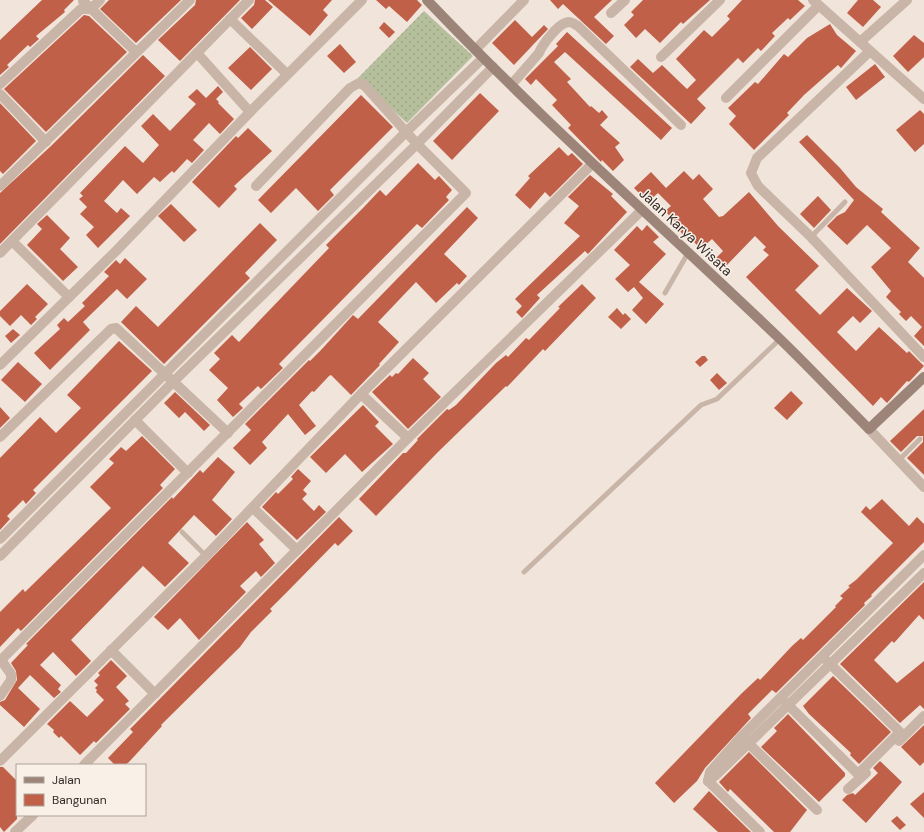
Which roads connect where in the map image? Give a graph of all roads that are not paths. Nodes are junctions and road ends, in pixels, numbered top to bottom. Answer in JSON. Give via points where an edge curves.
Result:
{"nodes":[{"id":1,"x":100,"y":0,"type":"edge"},
{"id":2,"x":190,"y":0,"type":"edge"},
{"id":3,"x":249,"y":0,"type":"edge"},
{"id":4,"x":362,"y":0,"type":"edge"},
{"id":5,"x":427,"y":0,"type":"edge"},
{"id":6,"x":524,"y":0,"type":"edge"},
{"id":7,"x":625,"y":0,"type":"edge"},
{"id":8,"x":720,"y":0,"type":"edge"},
{"id":9,"x":907,"y":0,"type":"edge"},
{"id":10,"x":815,"y":3,"type":"edge"},
{"id":11,"x":85,"y":5,"type":"edge"},
{"id":12,"x":612,"y":13,"type":"dead end"},
{"id":13,"x":230,"y":19,"type":"junction"},
{"id":14,"x":860,"y":42,"type":"junction"},
{"id":15,"x":475,"y":50,"type":"junction"},
{"id":16,"x":136,"y":52,"type":"junction"},
{"id":17,"x":869,"y":52,"type":"junction"},
{"id":18,"x":197,"y":53,"type":"junction"},
{"id":19,"x":661,"y":57,"type":"dead end"},
{"id":20,"x":483,"y":58,"type":"junction"},
{"id":21,"x":493,"y":68,"type":"junction"},
{"id":22,"x":287,"y":74,"type":"junction"},
{"id":23,"x":510,"y":82,"type":"junction"},
{"id":24,"x":0,"y":84,"type":"edge"},
{"id":25,"x":0,"y":94,"type":"edge"},
{"id":26,"x":726,"y":98,"type":"dead end"},
{"id":27,"x":924,"y":100,"type":"edge"},
{"id":28,"x":250,"y":112,"type":"junction"},
{"id":29,"x":681,"y":125,"type":"dead end"},
{"id":30,"x":406,"y":132,"type":"junction"},
{"id":31,"x":46,"y":142,"type":"junction"},
{"id":32,"x":418,"y":144,"type":"junction"},
{"id":33,"x":592,"y":164,"type":"junction"},
{"id":34,"x":0,"y":186,"type":"edge"},
{"id":35,"x":256,"y":186,"type":"dead end"},
{"id":36,"x":845,"y":202,"type":"dead end"},
{"id":37,"x":642,"y":210,"type":"junction"},
{"id":38,"x":811,"y":237,"type":"junction"},
{"id":39,"x":12,"y":241,"type":"junction"},
{"id":40,"x":0,"y":253,"type":"edge"},
{"id":41,"x":688,"y":253,"type":"junction"},
{"id":42,"x":665,"y":293,"type":"dead end"},
{"id":43,"x":69,"y":297,"type":"junction"},
{"id":44,"x":780,"y":339,"type":"junction"},
{"id":45,"x":924,"y":357,"type":"edge"},
{"id":46,"x":0,"y":366,"type":"edge"},
{"id":47,"x":165,"y":374,"type":"junction"},
{"id":48,"x":924,"y":377,"type":"edge"},
{"id":49,"x":174,"y":381,"type":"junction"},
{"id":50,"x":361,"y":394,"type":"junction"},
{"id":51,"x":135,"y":420,"type":"junction"},
{"id":52,"x":869,"y":429,"type":"junction"},
{"id":53,"x":228,"y":433,"type":"junction"},
{"id":54,"x":0,"y":437,"type":"edge"},
{"id":55,"x":408,"y":438,"type":"junction"},
{"id":56,"x":920,"y":440,"type":"dead end"},
{"id":57,"x":898,"y":461,"type":"junction"},
{"id":58,"x":188,"y":473,"type":"junction"},
{"id":59,"x":922,"y":482,"type":"edge"},
{"id":60,"x":253,"y":508,"type":"junction"},
{"id":61,"x":182,"y":532,"type":"dead end"},
{"id":62,"x":0,"y":540,"type":"edge"},
{"id":63,"x":297,"y":550,"type":"junction"},
{"id":64,"x":1,"y":554,"type":"edge"},
{"id":65,"x":924,"y":555,"type":"edge"},
{"id":66,"x":206,"y":556,"type":"junction"},
{"id":67,"x":524,"y":572,"type":"dead end"},
{"id":68,"x":924,"y":573,"type":"edge"},
{"id":69,"x":112,"y":650,"type":"junction"},
{"id":70,"x":823,"y":657,"type":"junction"},
{"id":71,"x":1,"y":660,"type":"edge"},
{"id":72,"x":831,"y":664,"type":"junction"},
{"id":73,"x":156,"y":694,"type":"junction"},
{"id":74,"x":0,"y":696,"type":"edge"},
{"id":75,"x":782,"y":698,"type":"junction"},
{"id":76,"x":789,"y":706,"type":"junction"},
{"id":77,"x":924,"y":716,"type":"edge"},
{"id":78,"x":745,"y":741,"type":"junction"},
{"id":79,"x":0,"y":761,"type":"edge"},
{"id":80,"x":85,"y":764,"type":"edge"},
{"id":81,"x":848,"y":789,"type":"dead end"},
{"id":82,"x":817,"y":810,"type":"dead end"},
{"id":83,"x":32,"y":816,"type":"edge"},
{"id":84,"x":15,"y":832,"type":"edge"},
{"id":85,"x":760,"y":832,"type":"edge"}],
"edges":[{"from":1,"to":11,"type":"street"},
{"from":2,"to":16,"type":"street"},
{"from":3,"to":13,"type":"street"},
{"from":4,"to":22,"type":"street"},
{"from":5,"to":15,"type":"street","name":"Jalan Karya Wisata"},
{"from":6,"to":15,"type":"street"},
{"from":7,"to":12,"type":"street"},
{"from":8,"to":19,"type":"street"},
{"from":9,"to":14,"type":"street"},
{"from":10,"to":14,"type":"street"},
{"from":10,"to":26,"type":"street"},
{"from":11,"to":16,"type":"street"},
{"from":11,"to":24,"type":"street"},
{"from":13,"to":18,"type":"street"},
{"from":13,"to":22,"type":"street"},
{"from":14,"to":17,"type":"street"},
{"from":15,"to":20,"type":"street","name":"Jalan Karya Wisata"},
{"from":16,"to":31,"type":"street"},
{"from":17,"to":27,"type":"street"},
{"from":17,"to":38,"type":"street","via":[[757,158],[751,173],[758,186]]},
{"from":18,"to":28,"type":"street"},
{"from":18,"to":39,"type":"street"},
{"from":20,"to":21,"type":"street","name":"Jalan Karya Wisata"},
{"from":20,"to":30,"type":"street"},
{"from":21,"to":23,"type":"street","name":"Jalan Karya Wisata"},
{"from":21,"to":32,"type":"street"},
{"from":22,"to":28,"type":"street"},
{"from":23,"to":29,"type":"street","via":[[535,50],[541,48],[564,23],[570,22],[578,26]]},
{"from":23,"to":33,"type":"street","name":"Jalan Karya Wisata"},
{"from":25,"to":31,"type":"street"},
{"from":28,"to":43,"type":"street","via":[[116,252]]},
{"from":30,"to":32,"type":"street"},
{"from":30,"to":35,"type":"street","via":[[364,85],[355,84]]},
{"from":30,"to":47,"type":"street"},
{"from":31,"to":34,"type":"street"},
{"from":32,"to":49,"type":"street"},
{"from":32,"to":53,"type":"street","via":[[466,193]]},
{"from":33,"to":37,"type":"street","name":"Jalan Karya Wisata"},
{"from":33,"to":50,"type":"street"},
{"from":36,"to":38,"type":"lane"},
{"from":37,"to":41,"type":"street","name":"Jalan Karya Wisata"},
{"from":37,"to":55,"type":"street"},
{"from":38,"to":45,"type":"street"},
{"from":39,"to":40,"type":"street"},
{"from":39,"to":43,"type":"street"},
{"from":41,"to":42,"type":"lane"},
{"from":41,"to":44,"type":"street","name":"Jalan Karya Wisata"},
{"from":43,"to":46,"type":"street"},
{"from":44,"to":52,"type":"street","name":"Jalan Karya Wisata"},
{"from":44,"to":67,"type":"lane","via":[[717,399],[701,405]]},
{"from":47,"to":49,"type":"street"},
{"from":47,"to":54,"type":"street","via":[[121,332],[116,328],[111,329]]},
{"from":47,"to":62,"type":"street"},
{"from":48,"to":52,"type":"street"},
{"from":49,"to":51,"type":"street"},
{"from":49,"to":53,"type":"street"},
{"from":50,"to":55,"type":"street"},
{"from":50,"to":60,"type":"street"},
{"from":51,"to":58,"type":"street"},
{"from":51,"to":64,"type":"street"},
{"from":52,"to":57,"type":"street","name":"Jalan Karya Wisata"},
{"from":53,"to":58,"type":"street"},
{"from":55,"to":63,"type":"street"},
{"from":56,"to":57,"type":"lane"},
{"from":57,"to":59,"type":"street","name":"Jalan Karya Wisata"},
{"from":58,"to":71,"type":"street"},
{"from":60,"to":63,"type":"street"},
{"from":60,"to":66,"type":"street"},
{"from":61,"to":66,"type":"lane"},
{"from":63,"to":73,"type":"street"},
{"from":65,"to":70,"type":"street"},
{"from":66,"to":69,"type":"street"},
{"from":68,"to":72,"type":"street"},
{"from":69,"to":73,"type":"street"},
{"from":69,"to":79,"type":"street"},
{"from":70,"to":72,"type":"street"},
{"from":70,"to":75,"type":"street"},
{"from":71,"to":74,"type":"street","via":[[11,674],[12,680]]},
{"from":72,"to":76,"type":"street"},
{"from":72,"to":76,"type":"street","via":[[900,732],[858,774]]},
{"from":73,"to":80,"type":"street"},
{"from":75,"to":76,"type":"street"},
{"from":75,"to":78,"type":"street"},
{"from":76,"to":78,"type":"street"},
{"from":77,"to":81,"type":"street"},
{"from":78,"to":82,"type":"street"},
{"from":78,"to":85,"type":"street","via":[[708,781]]},
{"from":83,"to":84,"type":"street"}]}
